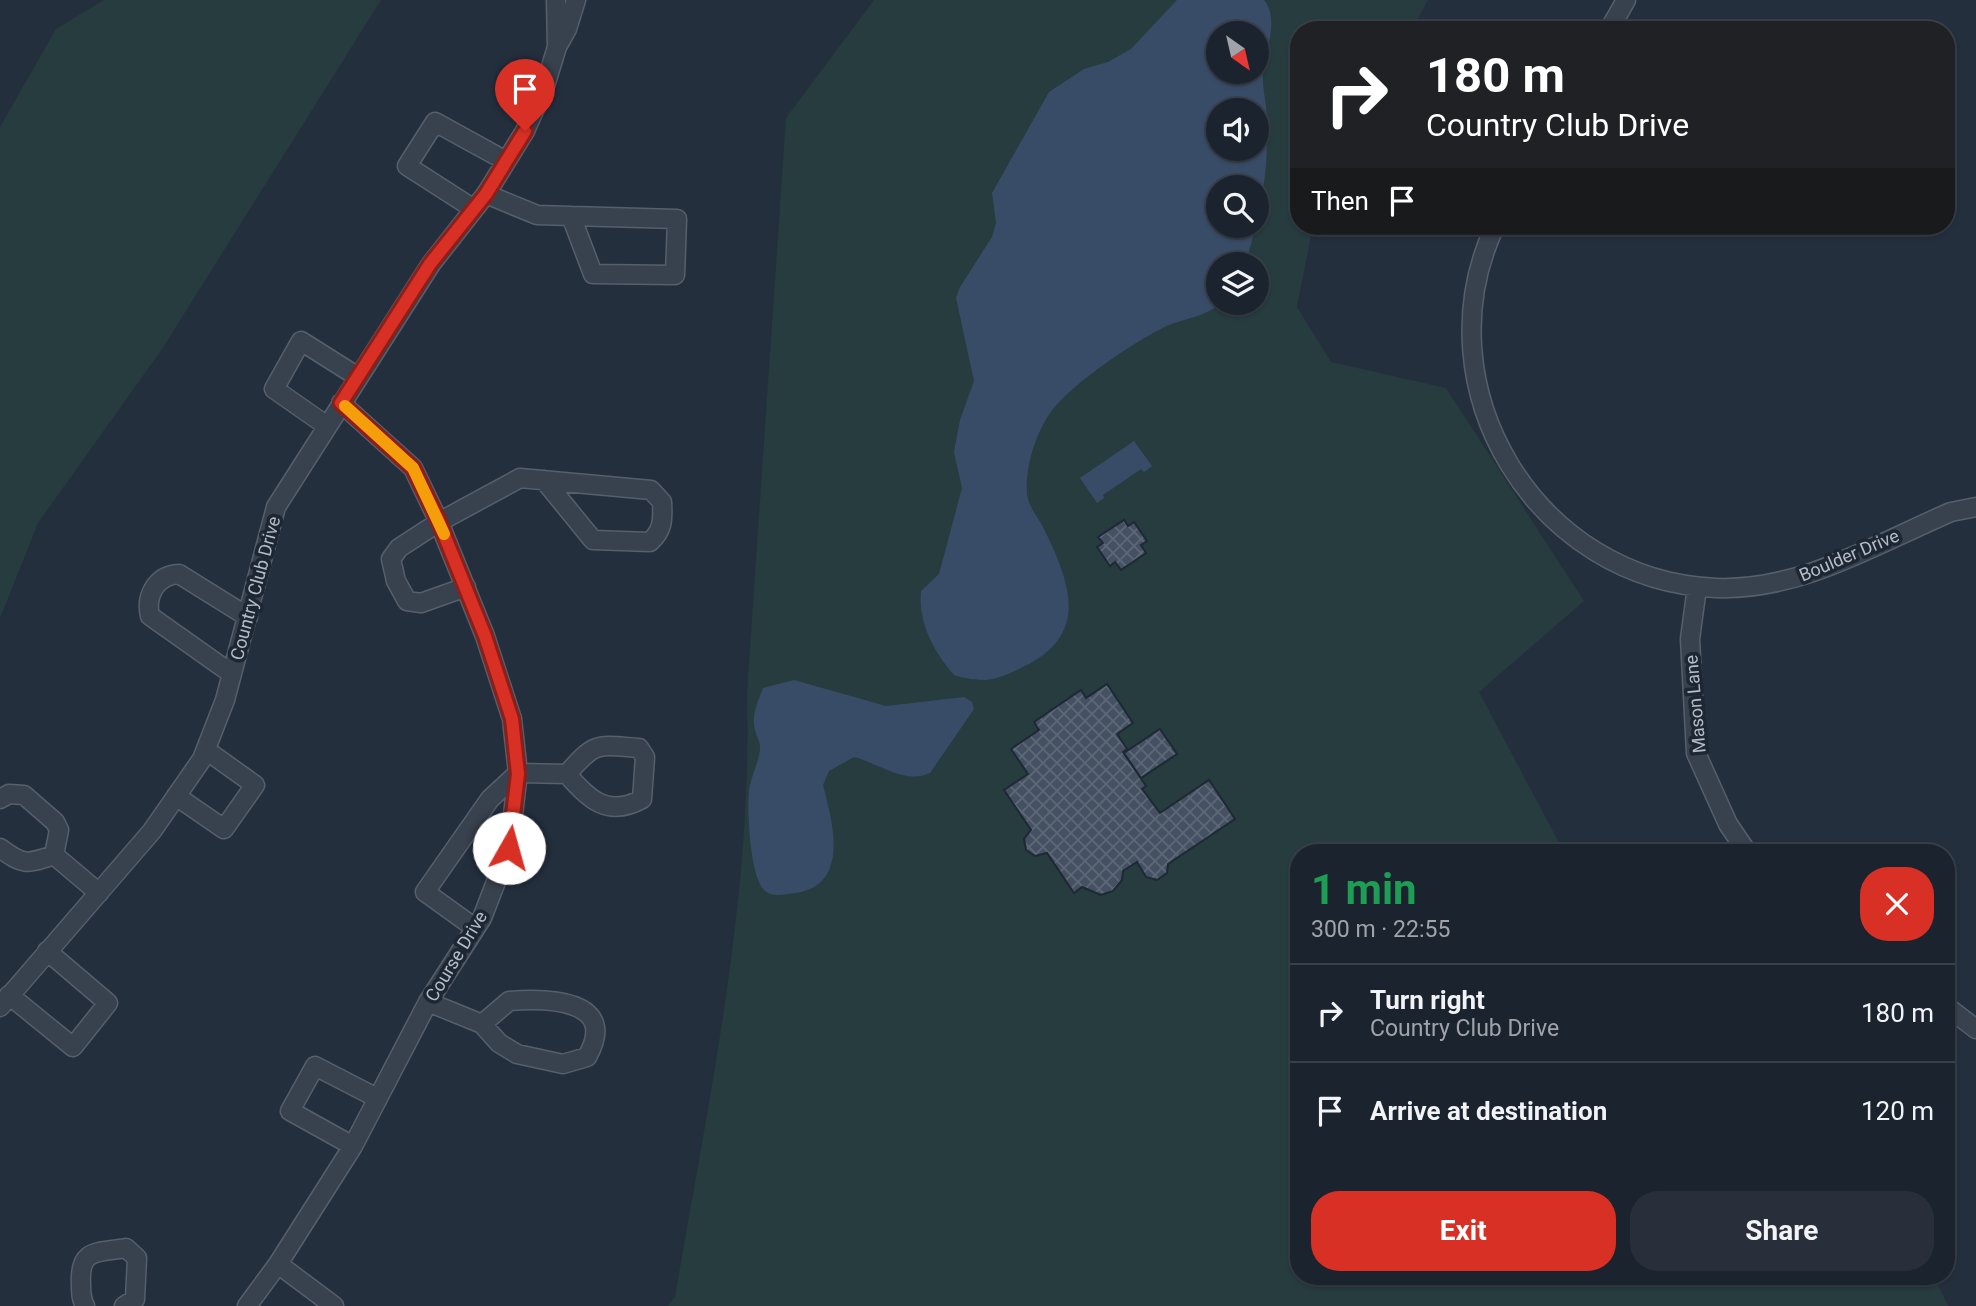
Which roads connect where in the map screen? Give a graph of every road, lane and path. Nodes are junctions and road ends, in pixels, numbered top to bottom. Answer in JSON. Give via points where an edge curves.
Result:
{"nodes":[{"id":1,"x":556,"y":0,"type":"edge"},
{"id":2,"x":576,"y":0,"type":"edge"},
{"id":3,"x":1626,"y":0,"type":"edge"},
{"id":4,"x":1614,"y":21,"type":"edge"},
{"id":5,"x":557,"y":47,"type":"junction"},
{"id":6,"x":506,"y":161,"type":"junction"},
{"id":7,"x":486,"y":194,"type":"junction"},
{"id":8,"x":474,"y":209,"type":"junction"},
{"id":9,"x":571,"y":216,"type":"junction"},
{"id":10,"x":1493,"y":235,"type":"edge"},
{"id":11,"x":358,"y":377,"type":"junction"},
{"id":12,"x":341,"y":403,"type":"junction"},
{"id":13,"x":327,"y":426,"type":"junction"},
{"id":14,"x":544,"y":480,"type":"junction"},
{"id":15,"x":1976,"y":507,"type":"edge"},
{"id":16,"x":439,"y":522,"type":"junction"},
{"id":17,"x":466,"y":587,"type":"junction"},
{"id":18,"x":1697,"y":587,"type":"junction"},
{"id":19,"x":248,"y":617,"type":"junction"},
{"id":20,"x":232,"y":674,"type":"junction"},
{"id":21,"x":206,"y":750,"type":"junction"},
{"id":22,"x":518,"y":774,"type":"junction"},
{"id":23,"x":566,"y":774,"type":"junction"},
{"id":24,"x":176,"y":796,"type":"junction"},
{"id":25,"x":0,"y":799,"type":"edge"},
{"id":26,"x":1742,"y":844,"type":"edge"},
{"id":27,"x":0,"y":848,"type":"edge"},
{"id":28,"x":54,"y":855,"type":"junction"},
{"id":29,"x":99,"y":893,"type":"junction"},
{"id":30,"x":475,"y":928,"type":"junction"},
{"id":31,"x":47,"y":951,"type":"junction"},
{"id":32,"x":4,"y":1001,"type":"edge"},
{"id":33,"x":428,"y":1002,"type":"junction"},
{"id":34,"x":1955,"y":1013,"type":"edge"},
{"id":35,"x":482,"y":1024,"type":"junction"},
{"id":36,"x":1976,"y":1029,"type":"edge"},
{"id":37,"x":377,"y":1098,"type":"junction"},
{"id":38,"x":352,"y":1146,"type":"junction"},
{"id":39,"x":278,"y":1264,"type":"junction"},
{"id":40,"x":85,"y":1306,"type":"edge"},
{"id":41,"x":124,"y":1306,"type":"edge"},
{"id":42,"x":247,"y":1306,"type":"edge"},
{"id":43,"x":334,"y":1306,"type":"edge"}],
"edges":[{"from":1,"to":5,"type":"street","name":"Country Club Drive"},
{"from":2,"to":5,"type":"street","name":"Country Club Drive"},
{"from":3,"to":4,"type":"street"},
{"from":5,"to":6,"type":"street","name":"Country Club Drive","via":[[525,131]]},
{"from":6,"to":7,"type":"street","name":"Country Club Drive"},
{"from":6,"to":8,"type":"street","via":[[435,122],[407,166]]},
{"from":7,"to":8,"type":"street","name":"Country Club Drive"},
{"from":7,"to":9,"type":"street","via":[[537,215]]},
{"from":8,"to":11,"type":"street","name":"Country Club Drive","via":[[430,264]]},
{"from":9,"to":9,"type":"street","via":[[593,274],[675,275],[677,219]]},
{"from":10,"to":18,"type":"street","name":"Boulder Drive","via":[[1479,275],[1472,335],[1480,398],[1501,453],[1530,495],[1587,546],[1644,574]]},
{"from":11,"to":12,"type":"street","name":"Country Club Drive"},
{"from":11,"to":13,"type":"street","via":[[300,341],[274,389]]},
{"from":12,"to":13,"type":"street","name":"Country Club Drive"},
{"from":12,"to":16,"type":"street","name":"Course Drive","via":[[413,468]]},
{"from":13,"to":19,"type":"street","name":"Country Club Drive","via":[[276,507]]},
{"from":14,"to":14,"type":"street","via":[[651,490],[662,502],[659,534],[650,542],[593,540]]},
{"from":14,"to":16,"type":"street","via":[[520,478]]},
{"from":15,"to":18,"type":"street","name":"Boulder Drive","via":[[1951,512],[1799,578],[1750,586]]},
{"from":16,"to":17,"type":"street","name":"Course Drive"},
{"from":16,"to":17,"type":"street","via":[[399,548],[391,559],[396,581],[407,601],[421,603]]},
{"from":17,"to":22,"type":"street","name":"Course Drive","via":[[512,719]]},
{"from":18,"to":26,"type":"street","name":"Mason Lane","via":[[1690,639],[1696,753],[1728,824]]},
{"from":19,"to":20,"type":"street","name":"Country Club Drive"},
{"from":19,"to":20,"type":"street","via":[[179,574],[163,579],[148,601],[150,616]]},
{"from":20,"to":21,"type":"street","name":"Country Club Drive"},
{"from":21,"to":24,"type":"street","name":"Country Club Drive"},
{"from":21,"to":24,"type":"street","via":[[255,785],[224,829]]},
{"from":22,"to":23,"type":"street"},
{"from":22,"to":30,"type":"street","name":"Course Drive","via":[[509,848]]},
{"from":22,"to":30,"type":"street","via":[[490,799],[425,892]]},
{"from":23,"to":23,"type":"street","via":[[587,798],[600,805],[631,805],[642,799],[645,757],[639,748],[598,745]]},
{"from":24,"to":29,"type":"street","name":"Country Club Drive"},
{"from":25,"to":28,"type":"street","via":[[24,795],[55,822],[59,830]]},
{"from":27,"to":28,"type":"street","via":[[18,862]]},
{"from":28,"to":29,"type":"street"},
{"from":29,"to":31,"type":"street","name":"Country Club Drive"},
{"from":30,"to":33,"type":"street","name":"Course Drive"},
{"from":31,"to":32,"type":"street","name":"Country Club Drive"},
{"from":31,"to":32,"type":"street","via":[[108,1003],[73,1047]]},
{"from":33,"to":35,"type":"street"},
{"from":33,"to":37,"type":"street","name":"Course Drive"},
{"from":34,"to":36,"type":"street"},
{"from":35,"to":35,"type":"street","via":[[499,1006],[517,1000],[579,1006],[592,1017],[596,1031],[587,1057],[563,1064],[508,1049]]},
{"from":37,"to":38,"type":"street","name":"Course Drive"},
{"from":37,"to":38,"type":"street","via":[[315,1066],[290,1111]]},
{"from":38,"to":39,"type":"street","name":"Course Drive"},
{"from":39,"to":42,"type":"street","name":"Course Drive"},
{"from":39,"to":43,"type":"street"},
{"from":40,"to":41,"type":"street","via":[[80,1265],[84,1259],[92,1253],[126,1248],[137,1258],[137,1291],[135,1299]]}]}
